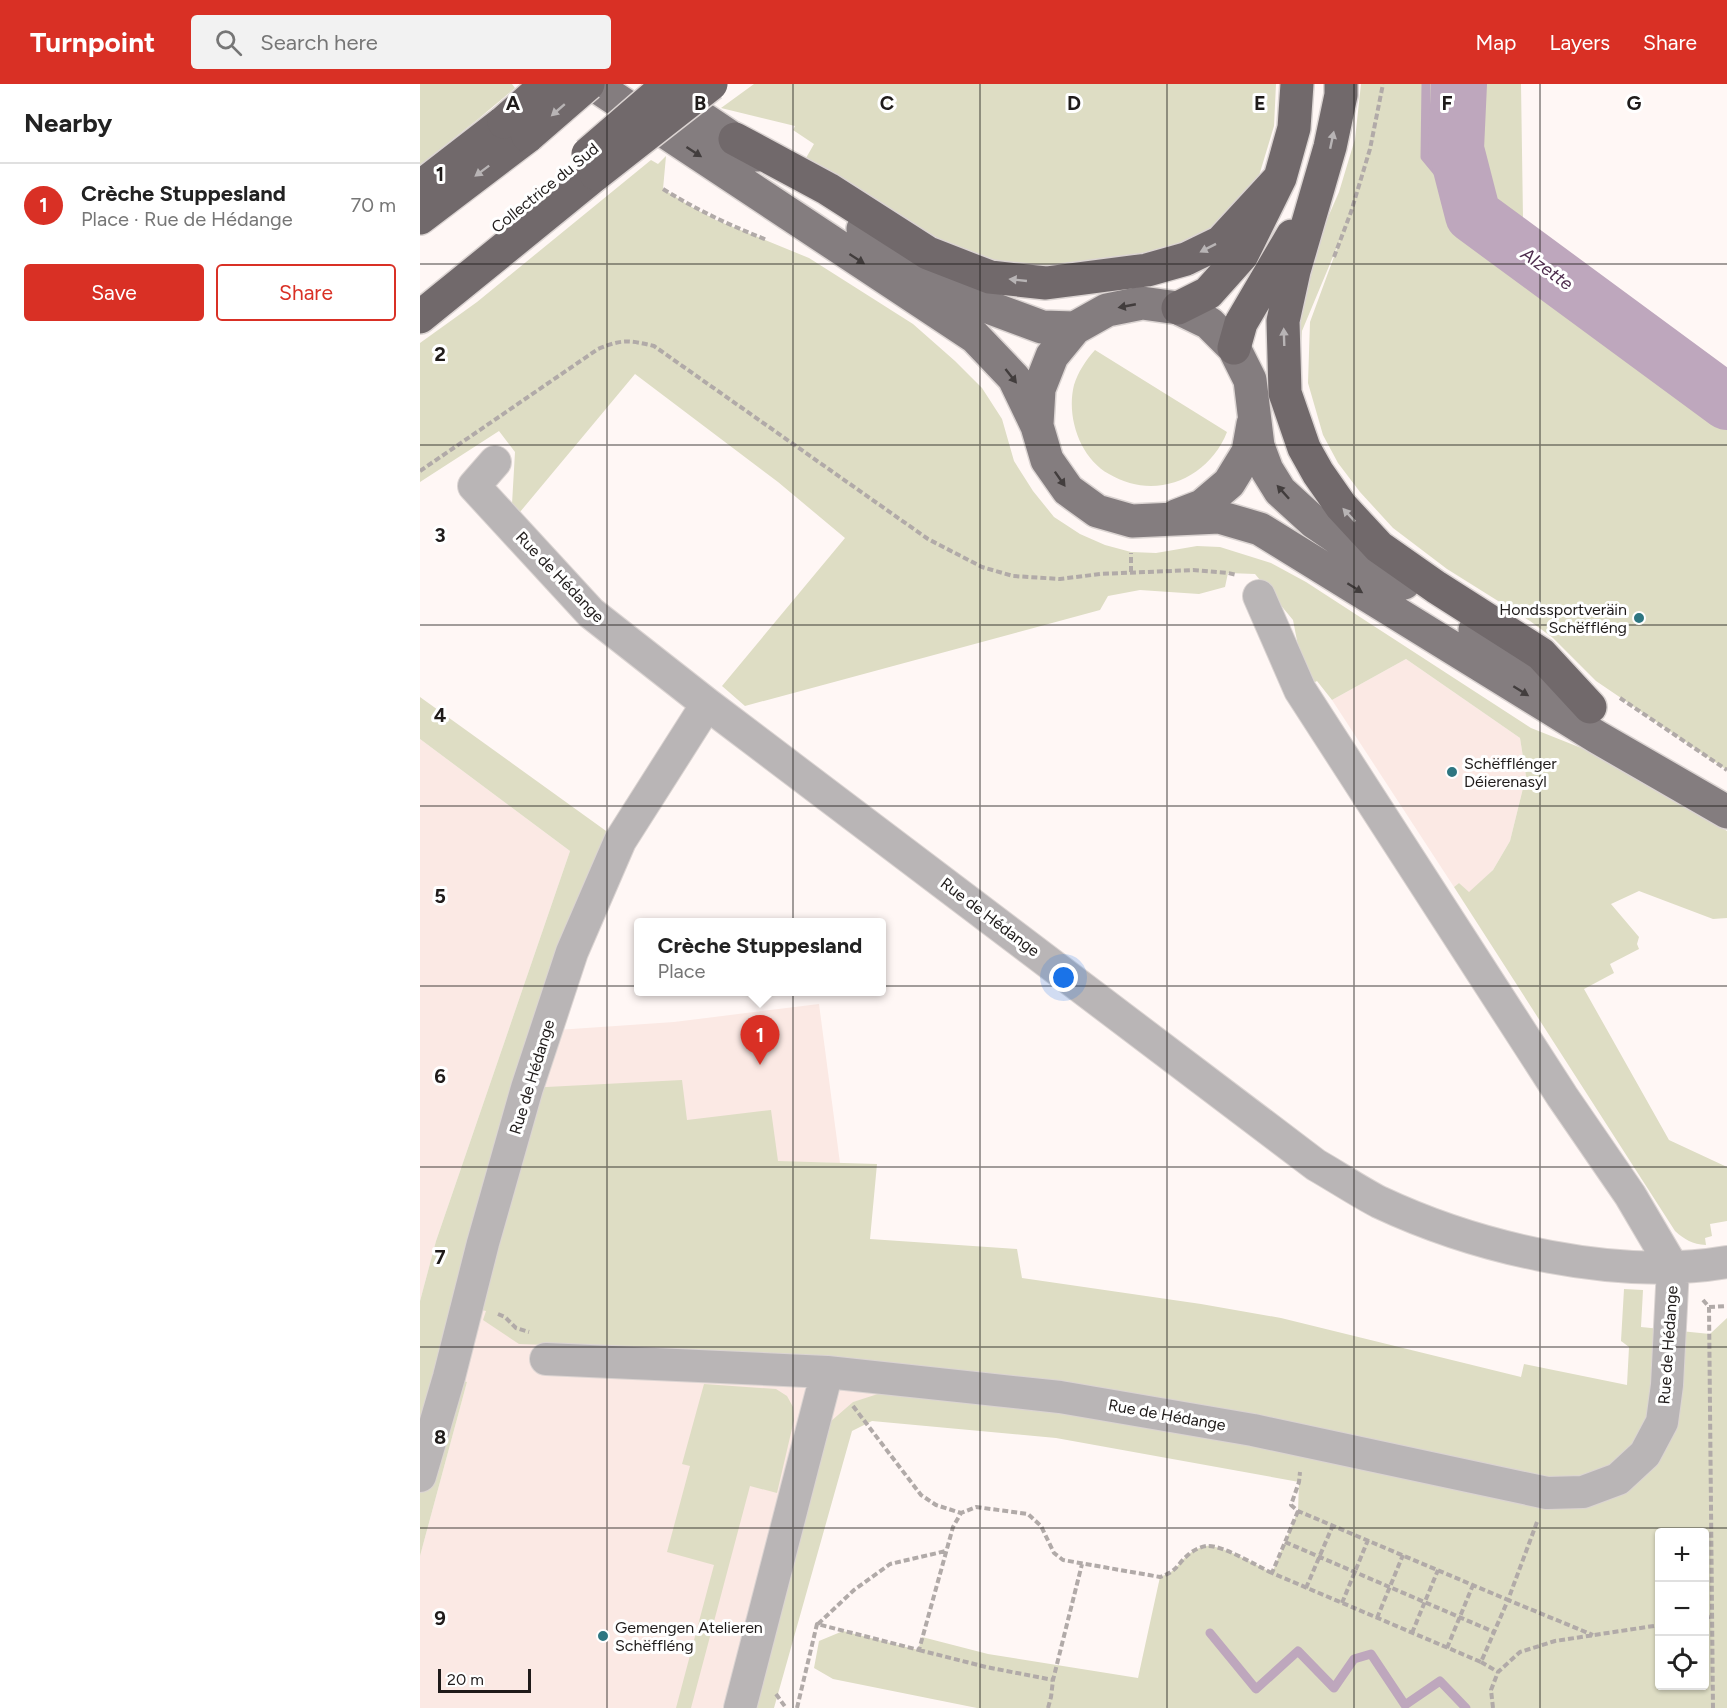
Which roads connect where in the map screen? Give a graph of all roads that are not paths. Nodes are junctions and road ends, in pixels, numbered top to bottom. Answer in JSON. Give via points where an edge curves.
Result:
{"nodes":[{"id":1,"x":547,"y":84,"type":"edge"},
{"id":2,"x":588,"y":84,"type":"edge"},
{"id":3,"x":593,"y":84,"type":"edge"},
{"id":4,"x":652,"y":84,"type":"edge"},
{"id":5,"x":669,"y":84,"type":"edge"},
{"id":6,"x":711,"y":84,"type":"edge"},
{"id":7,"x":1297,"y":84,"type":"edge"},
{"id":8,"x":1341,"y":84,"type":"edge"},
{"id":9,"x":516,"y":129,"type":"junction"},
{"id":10,"x":735,"y":139,"type":"junction"},
{"id":11,"x":586,"y":170,"type":"junction"},
{"id":12,"x":1280,"y":178,"type":"junction"},
{"id":13,"x":420,"y":187,"type":"edge"},
{"id":14,"x":1316,"y":196,"type":"junction"},
{"id":15,"x":420,"y":218,"type":"edge"},
{"id":16,"x":420,"y":290,"type":"edge"},
{"id":17,"x":1178,"y":308,"type":"junction"},
{"id":18,"x":420,"y":317,"type":"edge"},
{"id":19,"x":1075,"y":328,"type":"junction"},
{"id":20,"x":1234,"y":348,"type":"junction"},
{"id":21,"x":1255,"y":416,"type":"junction"},
{"id":22,"x":1037,"y":426,"type":"junction"},
{"id":23,"x":495,"y":462,"type":"dead end"},
{"id":24,"x":1168,"y":520,"type":"junction"},
{"id":25,"x":1259,"y":596,"type":"road end"},
{"id":26,"x":1602,"y":700,"type":"junction"},
{"id":27,"x":707,"y":704,"type":"junction"},
{"id":28,"x":1727,"y":800,"type":"edge"},
{"id":29,"x":1727,"y":812,"type":"edge"},
{"id":30,"x":1727,"y":1262,"type":"edge"},
{"id":31,"x":1673,"y":1268,"type":"junction"},
{"id":32,"x":546,"y":1359,"type":"dead end"},
{"id":33,"x":827,"y":1372,"type":"junction"},
{"id":34,"x":420,"y":1476,"type":"edge"},
{"id":35,"x":740,"y":1708,"type":"edge"}],
"edges":[{"from":1,"to":9,"type":"highway","bridge":true},
{"from":2,"to":9,"type":"highway","one_way":true,"bridge":true},
{"from":3,"to":22,"type":"main road","one_way":true,"via":[[975,337],[1014,378]]},
{"from":4,"to":10,"type":"main road"},
{"from":5,"to":11,"type":"highway","name":"Collectrice du Sud","bridge":true},
{"from":6,"to":11,"type":"highway","bridge":true},
{"from":7,"to":12,"type":"highway","via":[[1294,128]]},
{"from":14,"to":8,"type":"highway","one_way":true},
{"from":9,"to":13,"type":"highway"},
{"from":9,"to":15,"type":"highway","one_way":true},
{"from":12,"to":10,"type":"highway","one_way":true,"via":[[1221,242],[1186,259],[1147,270],[1046,283],[990,277],[928,253],[828,189]]},
{"from":10,"to":19,"type":"main road","via":[[924,272],[980,304],[1042,327]]},
{"from":11,"to":16,"type":"highway","name":"Collectrice du Sud"},
{"from":11,"to":18,"type":"highway"},
{"from":12,"to":17,"type":"highway","via":[[1242,255],[1208,293]]},
{"from":14,"to":20,"type":"highway","via":[[1241,323]]},
{"from":26,"to":14,"type":"highway","one_way":true,"via":[[1541,654],[1379,547],[1341,506],[1318,473],[1304,448],[1286,393],[1283,321]]},
{"from":17,"to":19,"type":"main road","one_way":true,"via":[[1142,303],[1107,310]]},
{"from":17,"to":20,"type":"main road","via":[[1209,323]]},
{"from":19,"to":22,"type":"main road","via":[[1052,356],[1039,389]]},
{"from":20,"to":21,"type":"main road","via":[[1250,380]]},
{"from":21,"to":24,"type":"main road","via":[[1248,452],[1229,483],[1202,506]]},
{"from":26,"to":21,"type":"main road","one_way":true,"via":[[1314,522],[1280,491],[1267,470],[1258,447]]},
{"from":22,"to":24,"type":"main road","one_way":true,"via":[[1047,460],[1068,490],[1097,511],[1132,521]]},
{"from":23,"to":27,"type":"street","name":"Rue de Hédange","via":[[474,486],[591,613]]},
{"from":24,"to":29,"type":"main road","one_way":true,"via":[[1220,517],[1260,529],[1597,737]]},
{"from":25,"to":31,"type":"street","via":[[1300,690]]},
{"from":26,"to":28,"type":"main road"},
{"from":27,"to":31,"type":"street","name":"Rue de Hédange","via":[[1316,1165],[1379,1201],[1451,1231],[1524,1252],[1592,1264]]},
{"from":27,"to":34,"type":"street","name":"Rue de Hédange","via":[[621,841],[572,952],[527,1088]]},
{"from":30,"to":31,"type":"street","name":"Rue de Hédange"},
{"from":31,"to":33,"type":"street","name":"Rue de Hédange","via":[[1662,1422],[1645,1454],[1618,1479],[1583,1492],[1547,1493],[1253,1430],[1060,1397]]},
{"from":32,"to":33,"type":"street","name":"Rue de Hédange"},
{"from":33,"to":35,"type":"street"}]}
